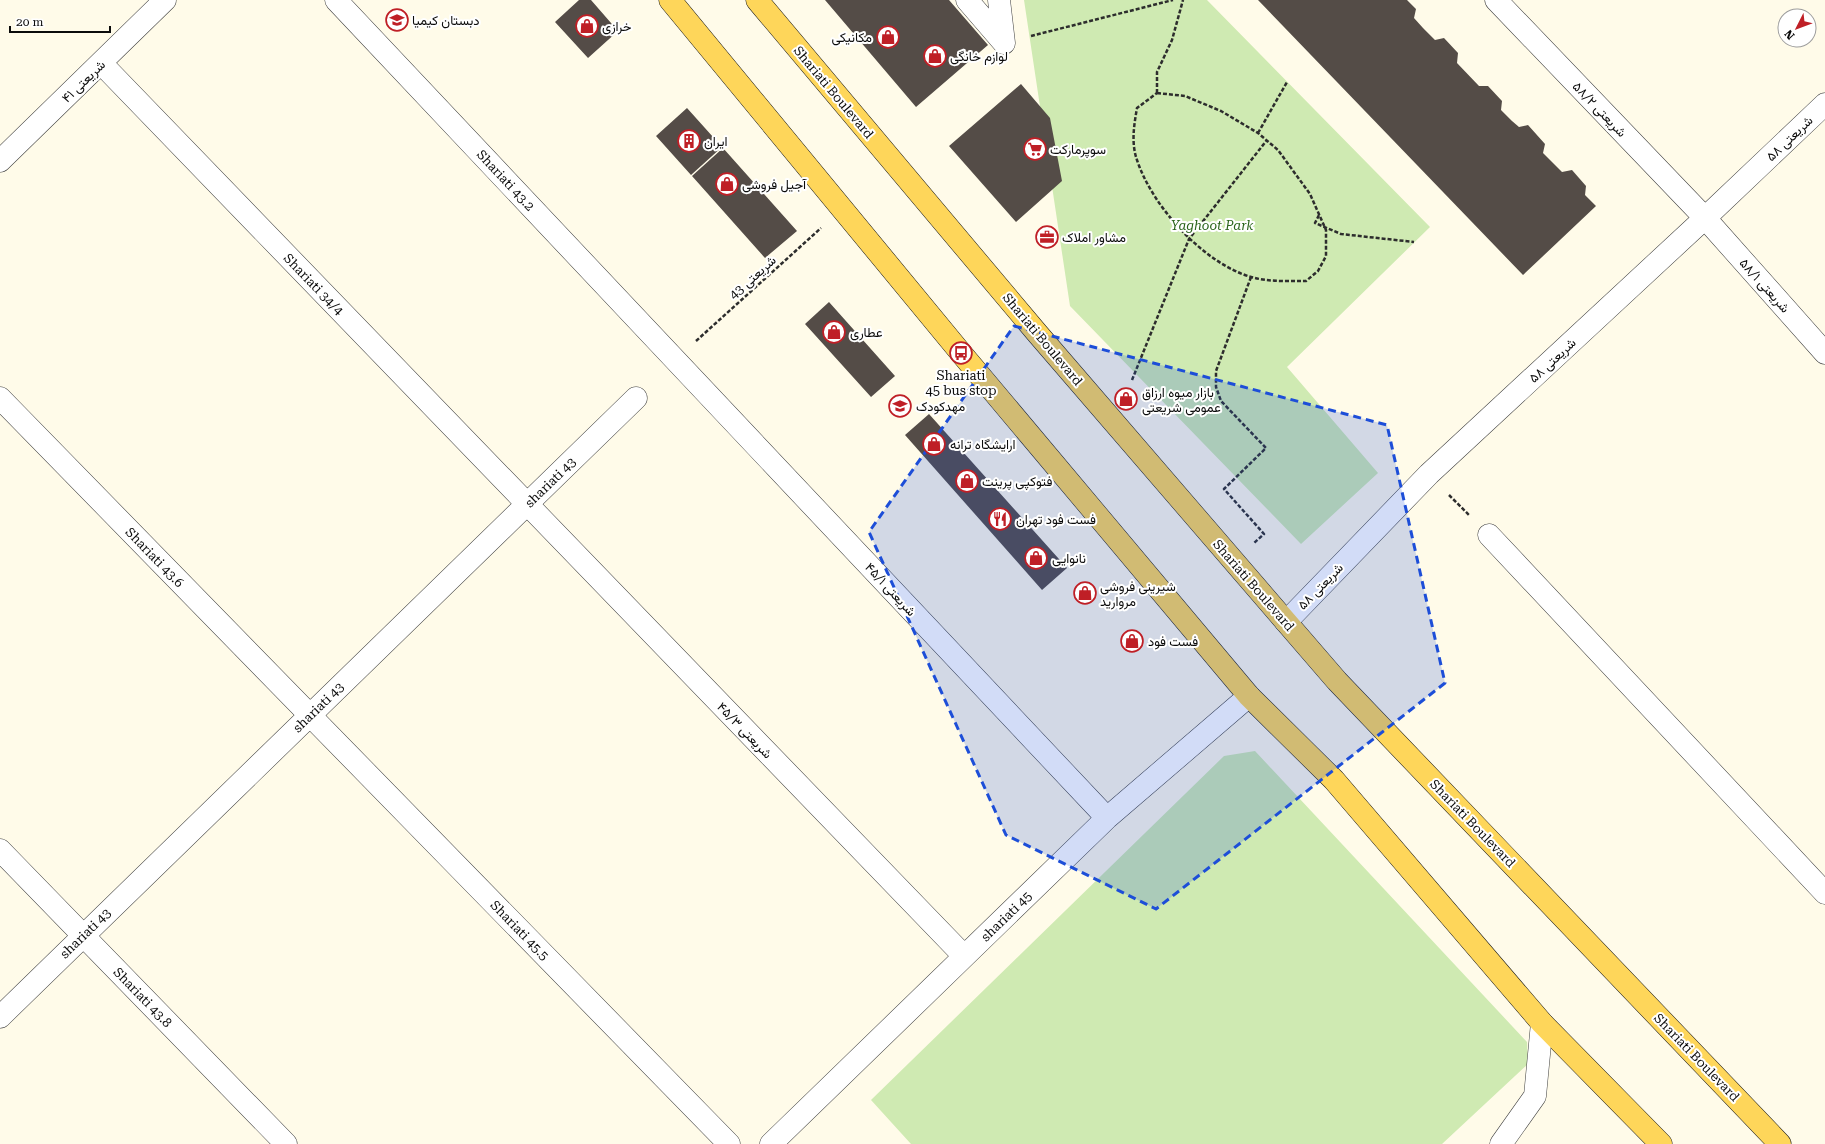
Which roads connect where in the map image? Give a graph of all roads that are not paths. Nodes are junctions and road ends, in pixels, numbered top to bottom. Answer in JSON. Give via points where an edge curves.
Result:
{"nodes":[{"id":1,"x":165,"y":0,"type":"edge"},
{"id":2,"x":336,"y":0,"type":"edge"},
{"id":3,"x":670,"y":0,"type":"edge"},
{"id":4,"x":756,"y":0,"type":"edge"},
{"id":5,"x":967,"y":0,"type":"edge"},
{"id":6,"x":999,"y":0,"type":"edge"},
{"id":7,"x":1496,"y":0,"type":"edge"},
{"id":8,"x":101,"y":63,"type":"junction"},
{"id":9,"x":1825,"y":104,"type":"edge"},
{"id":10,"x":0,"y":160,"type":"edge"},
{"id":11,"x":1705,"y":218,"type":"junction"},
{"id":12,"x":1825,"y":353,"type":"edge"},
{"id":13,"x":675,"y":360,"type":"joint"},
{"id":14,"x":0,"y":398,"type":"edge"},
{"id":15,"x":636,"y":398,"type":"dead end"},
{"id":16,"x":527,"y":504,"type":"junction"},
{"id":17,"x":1489,"y":536,"type":"road end"},
{"id":18,"x":1286,"y":622,"type":"junction"},
{"id":19,"x":1249,"y":696,"type":"junction"},
{"id":20,"x":310,"y":715,"type":"junction"},
{"id":21,"x":1107,"y":818,"type":"junction"},
{"id":22,"x":0,"y":850,"type":"edge"},
{"id":23,"x":1825,"y":893,"type":"edge"},
{"id":24,"x":83,"y":935,"type":"junction"},
{"id":25,"x":964,"y":956,"type":"junction"},
{"id":26,"x":0,"y":1017,"type":"edge"},
{"id":27,"x":1542,"y":1024,"type":"junction"},
{"id":28,"x":286,"y":1144,"type":"edge"},
{"id":29,"x":729,"y":1144,"type":"edge"},
{"id":30,"x":771,"y":1144,"type":"edge"},
{"id":31,"x":1500,"y":1144,"type":"edge"},
{"id":32,"x":1661,"y":1144,"type":"edge"},
{"id":33,"x":1780,"y":1144,"type":"edge"}],
"edges":[{"from":1,"to":8,"type":"street","name":"شریعتی ۴۱"},
{"from":2,"to":13,"type":"street","name":"Shariati 43.2"},
{"from":3,"to":19,"type":"main road","via":[[961,353]]},
{"from":4,"to":18,"type":"main road","name":"Shariati Boulevard","via":[[1037,333]]},
{"from":5,"to":6,"type":"street","via":[[1004,43]]},
{"from":7,"to":11,"type":"street","name":"شریعتی ۵۸/۲"},
{"from":8,"to":10,"type":"street","name":"شریعتی ۴۱"},
{"from":8,"to":16,"type":"street","name":"Shariati 34/4"},
{"from":9,"to":11,"type":"street","name":"شریعتی ۵۸"},
{"from":11,"to":12,"type":"street","name":"شریعتی ۵۸/۱"},
{"from":11,"to":18,"type":"street","name":"شریعتی ۵۸","via":[[1429,474]]},
{"from":13,"to":21,"type":"street","name":"شریعتی ۴۵/۱"},
{"from":14,"to":20,"type":"street","name":"Shariati 43.6"},
{"from":15,"to":16,"type":"street","name":"shariati 43"},
{"from":16,"to":20,"type":"street","name":"shariati 43"},
{"from":16,"to":25,"type":"street","name":"شریعتی ۴۵/۳"},
{"from":17,"to":23,"type":"street"},
{"from":18,"to":33,"type":"main road","name":"Shariati Boulevard","via":[[1337,681]]},
{"from":19,"to":21,"type":"street","name":"shariati 45"},
{"from":19,"to":27,"type":"main road","via":[[1334,780]]},
{"from":20,"to":24,"type":"street","name":"shariati 43"},
{"from":20,"to":29,"type":"street","name":"Shariati 45.5"},
{"from":21,"to":25,"type":"street","name":"shariati 45"},
{"from":22,"to":24,"type":"street","name":"Shariati 43.8"},
{"from":24,"to":26,"type":"street","name":"shariati 43"},
{"from":24,"to":28,"type":"street","name":"Shariati 43.8"},
{"from":25,"to":30,"type":"street","name":"shariati 45"},
{"from":27,"to":31,"type":"street","via":[[1535,1096]]},
{"from":27,"to":32,"type":"main road"}]}
